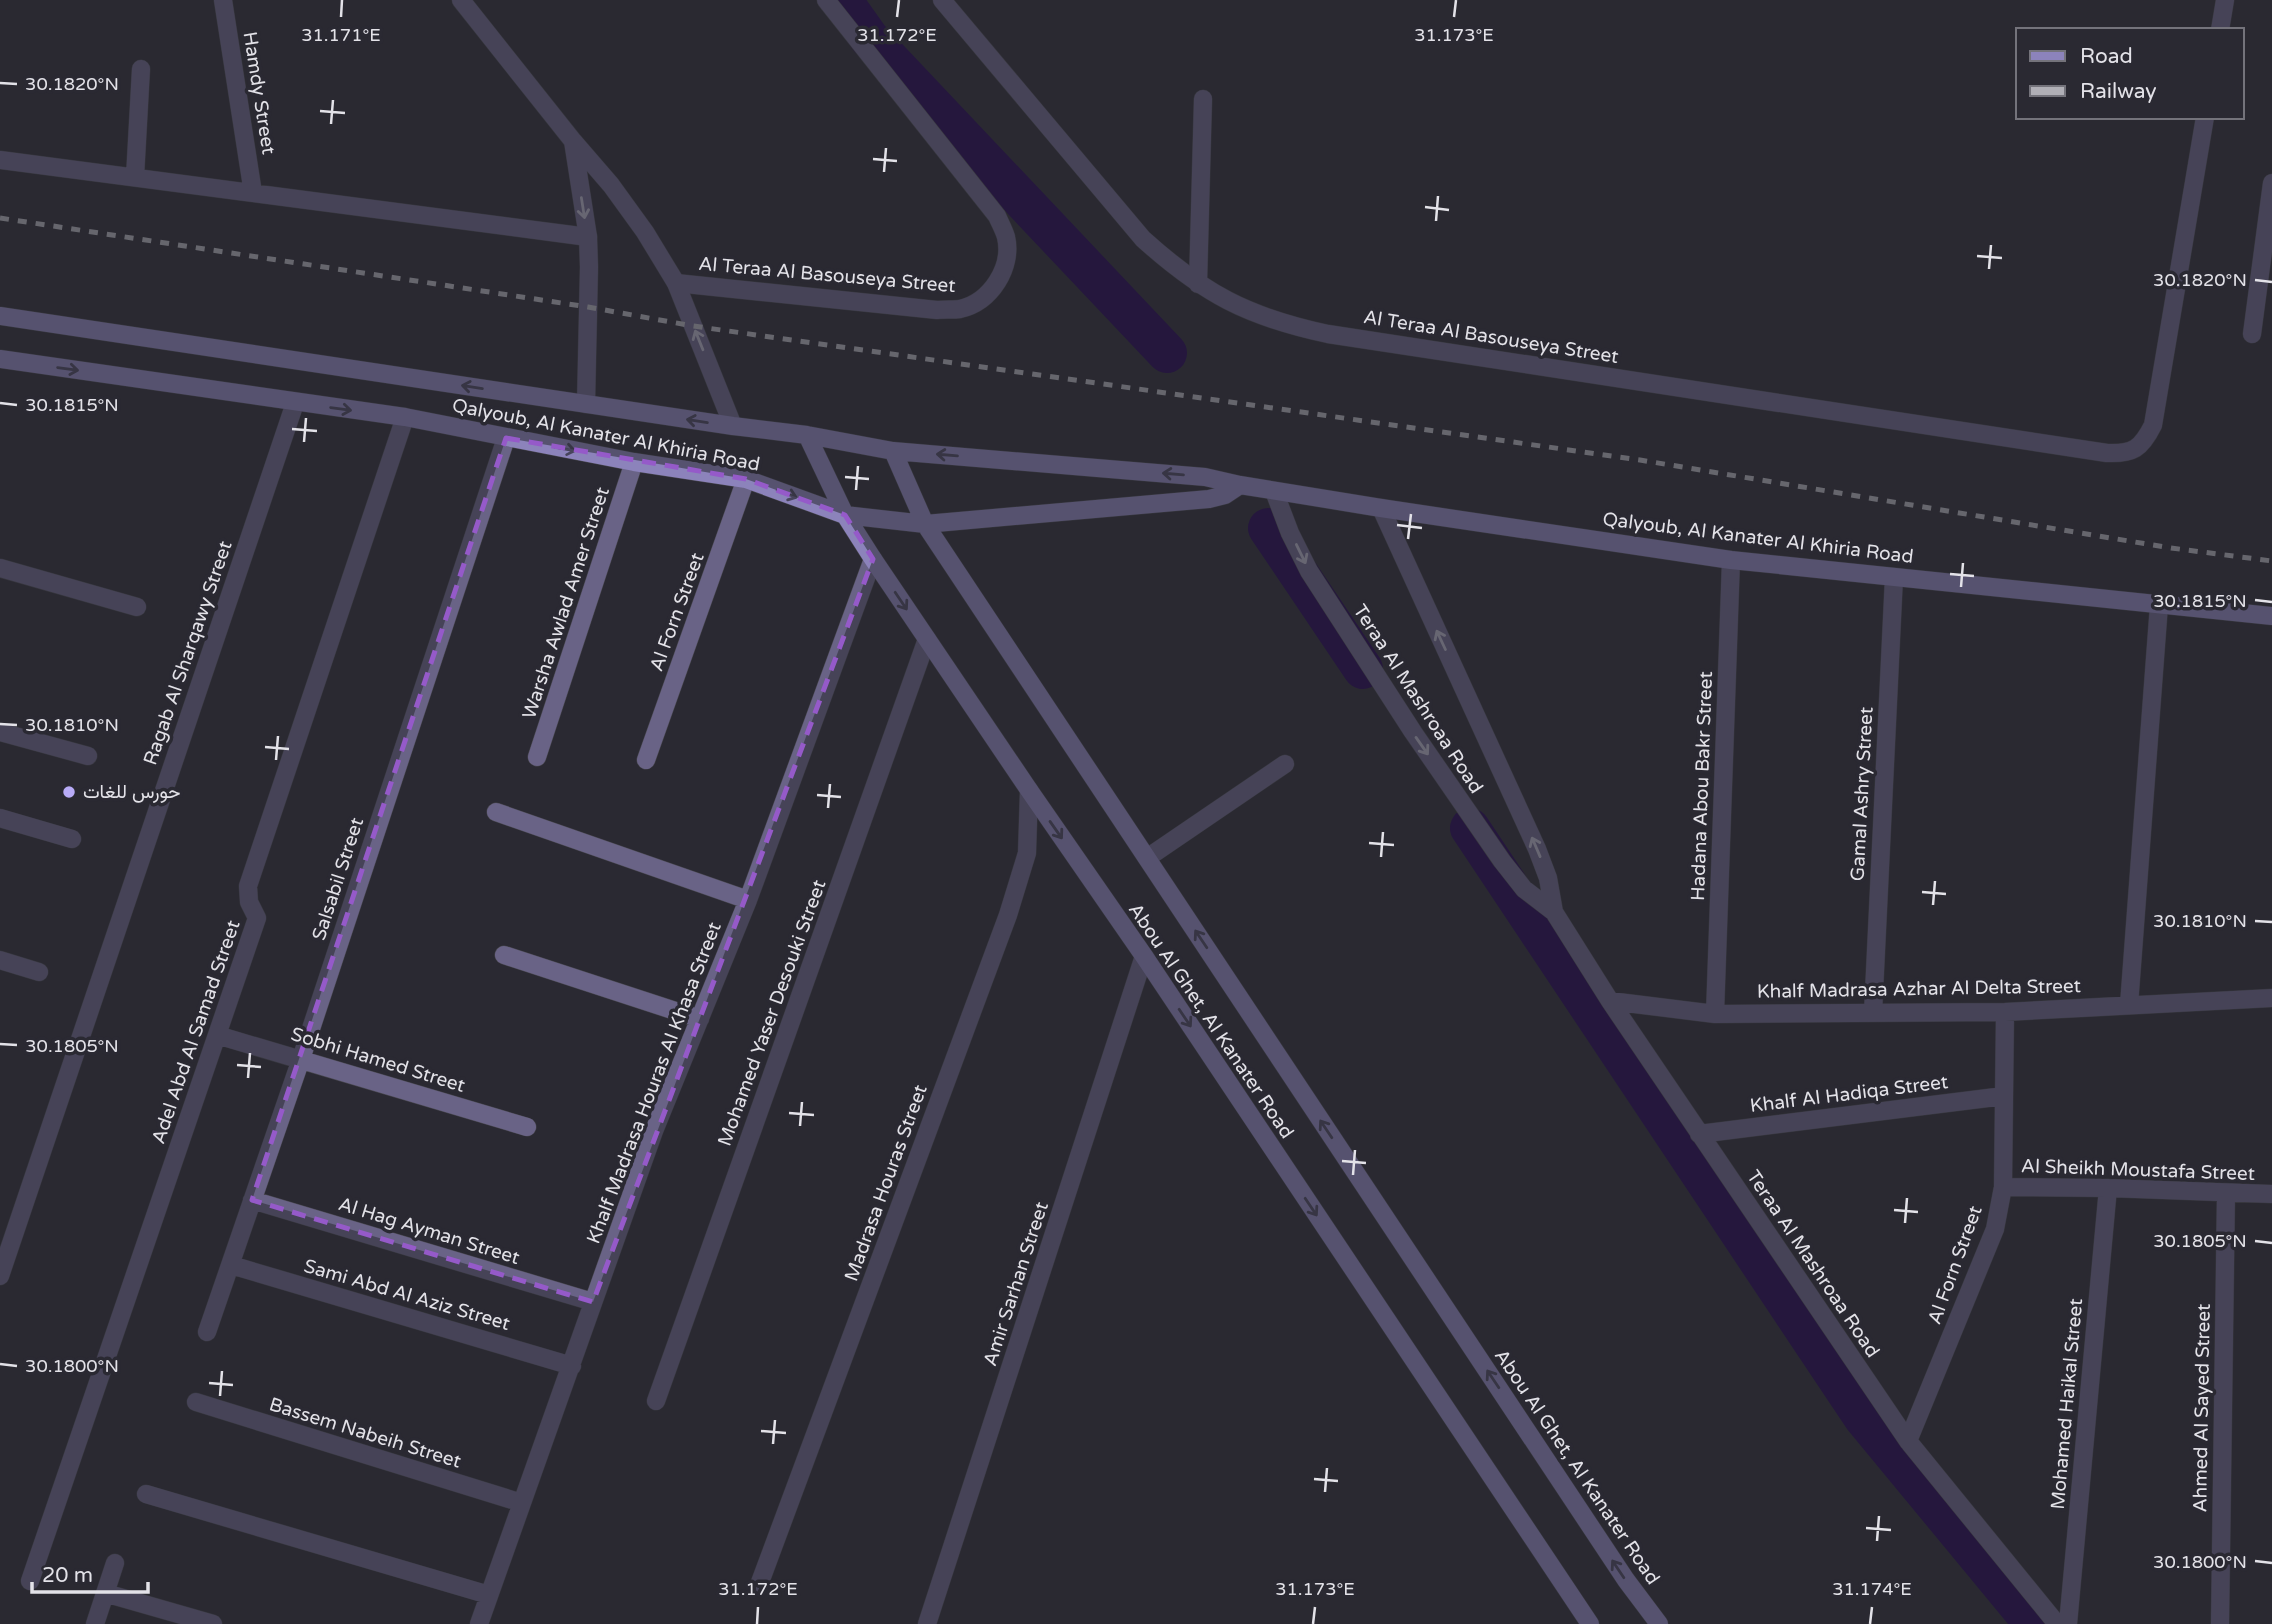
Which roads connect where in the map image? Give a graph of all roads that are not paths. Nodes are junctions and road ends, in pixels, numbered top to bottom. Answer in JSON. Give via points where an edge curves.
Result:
{"nodes":[{"id":1,"x":223,"y":0,"type":"edge"},
{"id":2,"x":461,"y":0,"type":"edge"},
{"id":3,"x":826,"y":0,"type":"edge"},
{"id":4,"x":942,"y":0,"type":"edge"},
{"id":5,"x":2225,"y":0,"type":"edge"},
{"id":6,"x":2220,"y":28,"type":"edge"},
{"id":7,"x":141,"y":69,"type":"dead end"},
{"id":8,"x":1203,"y":99,"type":"dead end"},
{"id":9,"x":2205,"y":119,"type":"edge"},
{"id":10,"x":573,"y":141,"type":"junction"},
{"id":11,"x":0,"y":160,"type":"edge"},
{"id":12,"x":135,"y":177,"type":"junction"},
{"id":13,"x":2272,"y":183,"type":"edge"},
{"id":14,"x":253,"y":193,"type":"junction"},
{"id":15,"x":588,"y":237,"type":"junction"},
{"id":16,"x":676,"y":283,"type":"junction"},
{"id":17,"x":1198,"y":284,"type":"junction"},
{"id":18,"x":0,"y":316,"type":"edge"},
{"id":19,"x":2252,"y":334,"type":"dead end"},
{"id":20,"x":0,"y":359,"type":"edge"},
{"id":21,"x":295,"y":403,"type":"junction"},
{"id":22,"x":586,"y":404,"type":"junction"},
{"id":23,"x":405,"y":417,"type":"junction"},
{"id":24,"x":733,"y":426,"type":"junction"},
{"id":25,"x":807,"y":435,"type":"junction"},
{"id":26,"x":506,"y":439,"type":"junction"},
{"id":27,"x":893,"y":451,"type":"junction"},
{"id":28,"x":634,"y":462,"type":"junction"},
{"id":29,"x":746,"y":479,"type":"junction"},
{"id":30,"x":1240,"y":485,"type":"junction"},
{"id":31,"x":1274,"y":491,"type":"junction"},
{"id":32,"x":1381,"y":508,"type":"junction"},
{"id":33,"x":845,"y":515,"type":"junction"},
{"id":34,"x":925,"y":524,"type":"junction"},
{"id":35,"x":873,"y":559,"type":"junction"},
{"id":36,"x":1731,"y":560,"type":"junction"},
{"id":37,"x":0,"y":568,"type":"edge"},
{"id":38,"x":1894,"y":577,"type":"junction"},
{"id":39,"x":2158,"y":605,"type":"junction"},
{"id":40,"x":137,"y":607,"type":"dead end"},
{"id":41,"x":2272,"y":616,"type":"edge"},
{"id":42,"x":927,"y":639,"type":"junction"},
{"id":43,"x":0,"y":732,"type":"edge"},
{"id":44,"x":89,"y":756,"type":"dead end"},
{"id":45,"x":537,"y":757,"type":"dead end"},
{"id":46,"x":646,"y":760,"type":"dead end"},
{"id":47,"x":1285,"y":764,"type":"dead end"},
{"id":48,"x":1029,"y":790,"type":"junction"},
{"id":49,"x":496,"y":812,"type":"dead end"},
{"id":50,"x":0,"y":818,"type":"edge"},
{"id":51,"x":72,"y":839,"type":"dead end"},
{"id":52,"x":1147,"y":859,"type":"junction"},
{"id":53,"x":748,"y":900,"type":"junction"},
{"id":54,"x":1554,"y":912,"type":"junction"},
{"id":55,"x":504,"y":955,"type":"dead end"},
{"id":56,"x":1144,"y":956,"type":"junction"},
{"id":57,"x":0,"y":960,"type":"edge"},
{"id":58,"x":39,"y":972,"type":"dead end"},
{"id":59,"x":2272,"y":998,"type":"edge"},
{"id":60,"x":1610,"y":1002,"type":"junction"},
{"id":61,"x":2129,"y":1004,"type":"junction"},
{"id":62,"x":2005,"y":1012,"type":"junction"},
{"id":63,"x":1873,"y":1013,"type":"junction"},
{"id":64,"x":1715,"y":1014,"type":"junction"},
{"id":65,"x":699,"y":1018,"type":"junction"},
{"id":66,"x":217,"y":1035,"type":"junction"},
{"id":67,"x":301,"y":1059,"type":"junction"},
{"id":68,"x":2004,"y":1096,"type":"junction"},
{"id":69,"x":527,"y":1126,"type":"dead end"},
{"id":70,"x":1699,"y":1133,"type":"junction"},
{"id":71,"x":2003,"y":1187,"type":"junction"},
{"id":72,"x":2108,"y":1188,"type":"junction"},
{"id":73,"x":2226,"y":1192,"type":"junction"},
{"id":74,"x":2272,"y":1194,"type":"edge"},
{"id":75,"x":252,"y":1200,"type":"junction"},
{"id":76,"x":231,"y":1265,"type":"junction"},
{"id":77,"x":0,"y":1275,"type":"edge"},
{"id":78,"x":593,"y":1302,"type":"junction"},
{"id":79,"x":207,"y":1332,"type":"dead end"},
{"id":80,"x":572,"y":1366,"type":"junction"},
{"id":81,"x":656,"y":1401,"type":"dead end"},
{"id":82,"x":196,"y":1402,"type":"dead end"},
{"id":83,"x":1908,"y":1441,"type":"junction"},
{"id":84,"x":146,"y":1494,"type":"dead end"},
{"id":85,"x":522,"y":1503,"type":"junction"},
{"id":86,"x":115,"y":1563,"type":"dead end"},
{"id":87,"x":30,"y":1581,"type":"dead end"},
{"id":88,"x":759,"y":1585,"type":"dead end"},
{"id":89,"x":105,"y":1593,"type":"junction"},
{"id":90,"x":489,"y":1595,"type":"junction"},
{"id":91,"x":95,"y":1624,"type":"edge"},
{"id":92,"x":213,"y":1624,"type":"edge"},
{"id":93,"x":479,"y":1624,"type":"edge"},
{"id":94,"x":927,"y":1624,"type":"edge"},
{"id":95,"x":1590,"y":1624,"type":"edge"},
{"id":96,"x":1659,"y":1624,"type":"edge"},
{"id":97,"x":2057,"y":1624,"type":"edge"},
{"id":98,"x":2068,"y":1624,"type":"edge"},
{"id":99,"x":2220,"y":1624,"type":"edge"}],
"edges":[{"from":1,"to":14,"type":"street","name":"Hamdy Street"},
{"from":2,"to":10,"type":"street"},
{"from":3,"to":16,"type":"street","name":"Al Teraa Al Basouseya Street","via":[[997,216],[1006,237],[1006,261],[998,282],[982,299],[961,309],[937,310]]},
{"from":4,"to":17,"type":"street","name":"Al Teraa Al Basouseya Street","via":[[1143,239]]},
{"from":5,"to":6,"type":"street"},
{"from":7,"to":12,"type":"street"},
{"from":8,"to":17,"type":"street"},
{"from":9,"to":17,"type":"street","name":"Al Teraa Al Basouseya Street","via":[[2152,425],[2144,443],[2127,453],[1328,334],[1247,311]]},
{"from":10,"to":15,"type":"street","one_way":true},
{"from":10,"to":16,"type":"street","via":[[611,185]]},
{"from":11,"to":12,"type":"street"},
{"from":12,"to":14,"type":"street"},
{"from":13,"to":19,"type":"street"},
{"from":14,"to":15,"type":"street"},
{"from":15,"to":22,"type":"street"},
{"from":24,"to":16,"type":"street","one_way":true},
{"from":22,"to":18,"type":"main road","name":"Qalyoub, Al Kanater Al Khiria Road","one_way":true},
{"from":20,"to":21,"type":"main road","name":"Qalyoub, Al Kanater Al Khiria Road","one_way":true},
{"from":21,"to":23,"type":"main road","name":"Qalyoub, Al Kanater Al Khiria Road","one_way":true},
{"from":21,"to":77,"type":"street","name":"Ragab Al Sharqawy Street"},
{"from":24,"to":22,"type":"main road","name":"Qalyoub, Al Kanater Al Khiria Road","one_way":true},
{"from":23,"to":26,"type":"main road","name":"Qalyoub, Al Kanater Al Khiria Road"},
{"from":23,"to":66,"type":"street","name":"Adel Abd Al Samad Street","via":[[248,886],[257,918]]},
{"from":24,"to":25,"type":"main road","name":"Qalyoub, Al Kanater Al Khiria Road"},
{"from":25,"to":27,"type":"main road","name":"Qalyoub, Al Kanater Al Khiria Road"},
{"from":25,"to":33,"type":"main road","name":"Abou Al Ghet, Al Kanater Road"},
{"from":26,"to":28,"type":"main road","name":"Qalyoub, Al Kanater Al Khiria Road","one_way":true},
{"from":26,"to":67,"type":"street","name":"Salsabil Street"},
{"from":30,"to":27,"type":"main road","name":"Qalyoub, Al Kanater Al Khiria Road","one_way":true,"via":[[1205,477]]},
{"from":27,"to":34,"type":"main road","name":"Abou Al Ghet, Al Kanater Road"},
{"from":28,"to":29,"type":"main road","name":"Qalyoub, Al Kanater Al Khiria Road"},
{"from":28,"to":45,"type":"street","name":"Warsha Awlad Amer Street"},
{"from":29,"to":33,"type":"main road","name":"Qalyoub, Al Kanater Al Khiria Road","one_way":true},
{"from":29,"to":46,"type":"street","name":"Al Forn Street"},
{"from":30,"to":31,"type":"main road","name":"Qalyoub, Al Kanater Al Khiria Road"},
{"from":30,"to":34,"type":"main road","name":"Qalyoub, Al Kanater Al Khiria Road","via":[[1209,499]]},
{"from":31,"to":32,"type":"main road","name":"Qalyoub, Al Kanater Al Khiria Road"},
{"from":31,"to":54,"type":"street","name":"Teraa Al Mashroaa Road","one_way":true,"via":[[1309,571],[1413,732],[1502,861],[1524,889]]},
{"from":32,"to":36,"type":"main road","name":"Qalyoub, Al Kanater Al Khiria Road"},
{"from":54,"to":32,"type":"street","name":"Teraa Al Mashroaa Road","one_way":true,"via":[[1537,849]]},
{"from":33,"to":34,"type":"main road","name":"Qalyoub, Al Kanater Al Khiria Road"},
{"from":33,"to":35,"type":"main road","name":"Abou Al Ghet, Al Kanater Road"},
{"from":34,"to":52,"type":"main road","name":"Abou Al Ghet, Al Kanater Road"},
{"from":35,"to":42,"type":"main road","name":"Abou Al Ghet, Al Kanater Road","one_way":true},
{"from":35,"to":53,"type":"street","name":"Khalf Madrasa Houras Al Khasa Street"},
{"from":36,"to":38,"type":"main road","name":"Qalyoub, Al Kanater Al Khiria Road"},
{"from":36,"to":64,"type":"street","name":"Hadana Abou Bakr Street"},
{"from":37,"to":40,"type":"street"},
{"from":38,"to":39,"type":"main road","name":"Qalyoub, Al Kanater Al Khiria Road"},
{"from":38,"to":63,"type":"street","name":"Gamal Ashry Street"},
{"from":39,"to":41,"type":"main road","name":"Qalyoub, Al Kanater Al Khiria Road"},
{"from":39,"to":61,"type":"street"},
{"from":42,"to":48,"type":"main road","name":"Abou Al Ghet, Al Kanater Road"},
{"from":42,"to":81,"type":"street","name":"Mohamed Yaser Desouki Street"},
{"from":43,"to":44,"type":"street"},
{"from":47,"to":52,"type":"street"},
{"from":48,"to":56,"type":"main road","name":"Abou Al Ghet, Al Kanater Road","one_way":true},
{"from":48,"to":88,"type":"street","name":"Madrasa Houras Street","via":[[1027,853],[1007,915]]},
{"from":49,"to":53,"type":"street"},
{"from":50,"to":51,"type":"street"},
{"from":96,"to":52,"type":"main road","name":"Abou Al Ghet, Al Kanater Road","one_way":true},
{"from":53,"to":65,"type":"street","name":"Khalf Madrasa Houras Al Khasa Street"},
{"from":54,"to":60,"type":"street","name":"Teraa Al Mashroaa Road"},
{"from":55,"to":65,"type":"street"},
{"from":56,"to":94,"type":"street","name":"Amir Sarhan Street"},
{"from":56,"to":95,"type":"main road","name":"Abou Al Ghet, Al Kanater Road","one_way":true},
{"from":57,"to":58,"type":"street"},
{"from":59,"to":61,"type":"street","name":"Khalf Madrasa Azhar Al Delta Street"},
{"from":60,"to":64,"type":"street","name":"Khalf Madrasa Azhar Al Delta Street"},
{"from":60,"to":70,"type":"street","name":"Teraa Al Mashroaa Road"},
{"from":61,"to":62,"type":"street","name":"Khalf Madrasa Azhar Al Delta Street"},
{"from":62,"to":63,"type":"street","name":"Khalf Madrasa Azhar Al Delta Street"},
{"from":62,"to":68,"type":"street","name":"Al Forn Street"},
{"from":63,"to":64,"type":"street","name":"Khalf Madrasa Azhar Al Delta Street"},
{"from":65,"to":78,"type":"street","name":"Khalf Madrasa Houras Al Khasa Street"},
{"from":66,"to":67,"type":"street","name":"Sobhi Hamed Street"},
{"from":66,"to":87,"type":"street","name":"Adel Abd Al Samad Street"},
{"from":67,"to":69,"type":"street","name":"Sobhi Hamed Street"},
{"from":67,"to":75,"type":"street","name":"Salsabil Street"},
{"from":68,"to":70,"type":"street","name":"Khalf Al Hadiqa Street"},
{"from":68,"to":71,"type":"street","name":"Al Forn Street"},
{"from":70,"to":83,"type":"street","name":"Teraa Al Mashroaa Road"},
{"from":71,"to":72,"type":"street","name":"Al Sheikh Moustafa Street"},
{"from":71,"to":83,"type":"street","name":"Al Forn Street","via":[[1995,1229]]},
{"from":72,"to":73,"type":"street","name":"Al Sheikh Moustafa Street"},
{"from":72,"to":98,"type":"street","name":"Mohamed Haikal Street"},
{"from":73,"to":74,"type":"street","name":"Al Sheikh Moustafa Street"},
{"from":73,"to":99,"type":"street","name":"Ahmed Al Sayed Street"},
{"from":75,"to":76,"type":"street","name":"Salsabil Street"},
{"from":75,"to":78,"type":"street","name":"Al Hag Ayman Street"},
{"from":76,"to":79,"type":"street","name":"Salsabil Street"},
{"from":76,"to":80,"type":"street","name":"Sami Abd Al Aziz Street"},
{"from":78,"to":80,"type":"street","name":"Khalf Madrasa Houras Al Khasa Street"},
{"from":80,"to":85,"type":"street","name":"Khalf Madrasa Houras Al Khasa Street"},
{"from":82,"to":85,"type":"street","name":"Bassem Nabeih Street"},
{"from":83,"to":97,"type":"street","name":"Teraa Al Mashroaa Road"},
{"from":84,"to":90,"type":"street"},
{"from":85,"to":90,"type":"street","name":"Khalf Madrasa Houras Al Khasa Street"},
{"from":86,"to":89,"type":"street"},
{"from":89,"to":91,"type":"street"},
{"from":89,"to":92,"type":"street"},
{"from":90,"to":93,"type":"street","name":"Khalf Madrasa Houras Al Khasa Street"}]}
